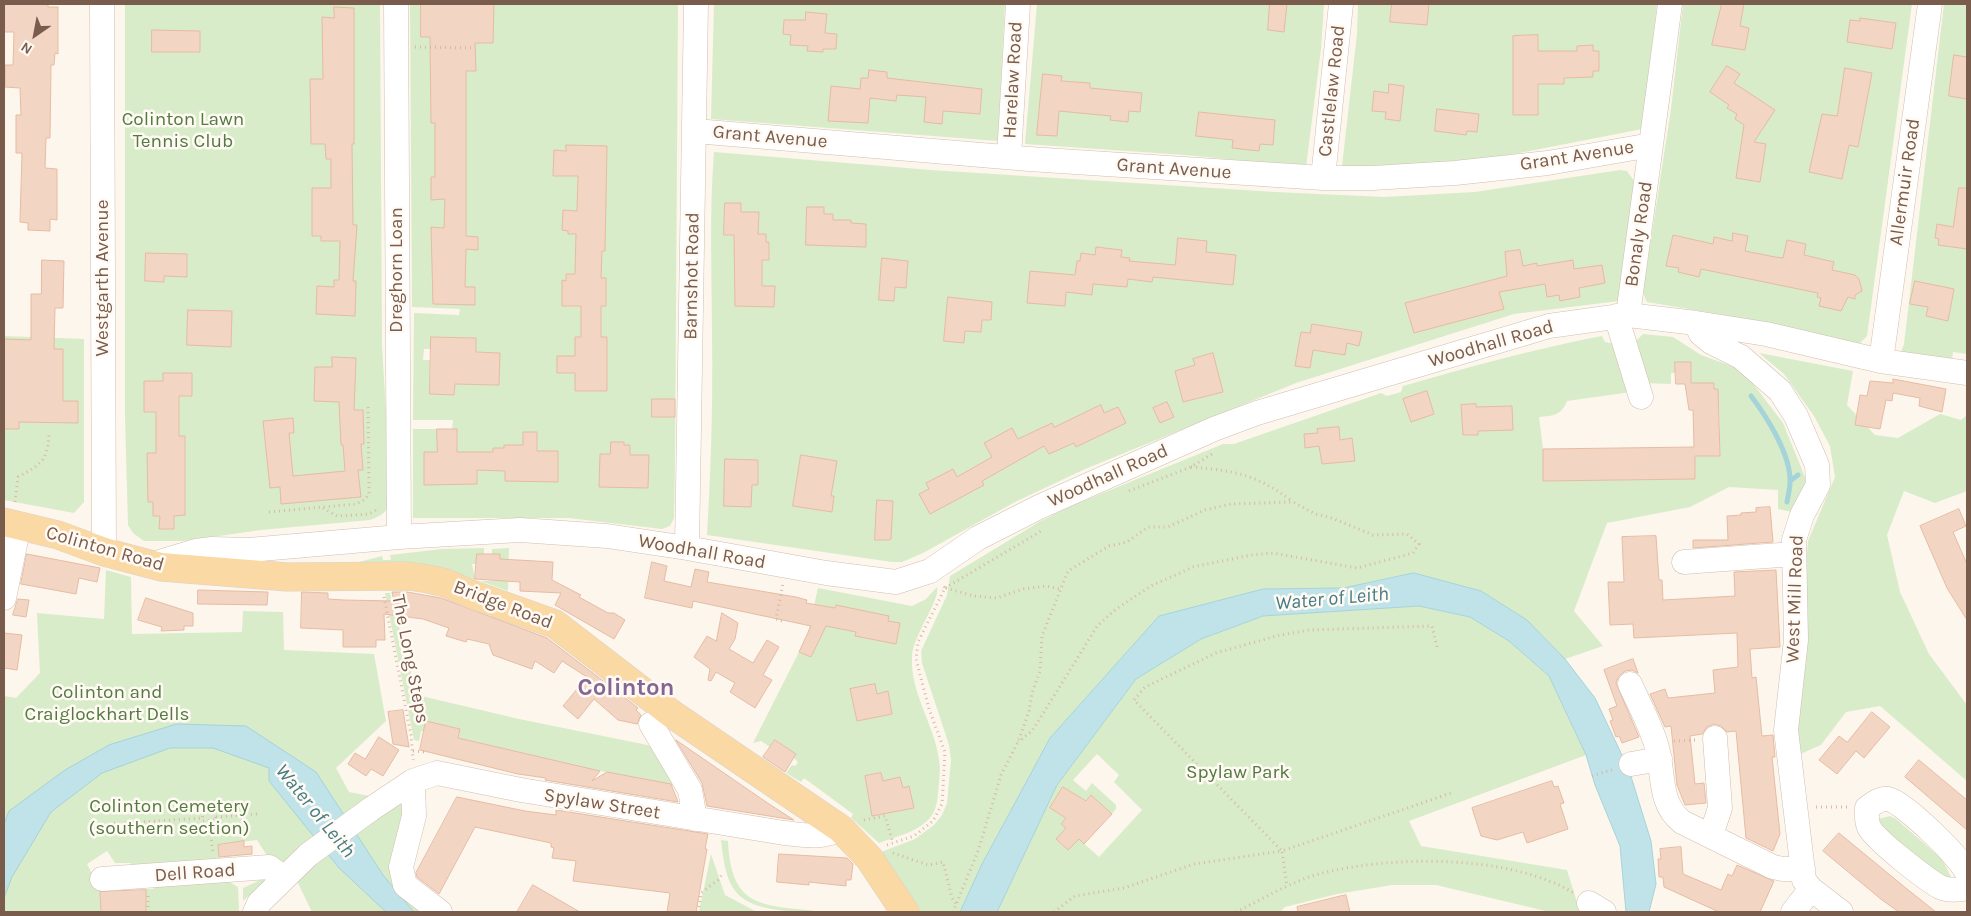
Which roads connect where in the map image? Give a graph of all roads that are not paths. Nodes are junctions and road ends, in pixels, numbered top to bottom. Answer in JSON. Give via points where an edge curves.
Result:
{"nodes":[{"id":1,"x":102,"y":4,"type":"edge"},
{"id":2,"x":396,"y":4,"type":"edge"},
{"id":3,"x":696,"y":4,"type":"edge"},
{"id":4,"x":1018,"y":4,"type":"edge"},
{"id":5,"x":1341,"y":4,"type":"edge"},
{"id":6,"x":1670,"y":4,"type":"edge"},
{"id":7,"x":1930,"y":4,"type":"edge"},
{"id":8,"x":695,"y":131,"type":"junction"},
{"id":9,"x":1651,"y":145,"type":"junction"},
{"id":10,"x":1009,"y":157,"type":"junction"},
{"id":11,"x":1324,"y":178,"type":"junction"},
{"id":12,"x":1622,"y":316,"type":"junction"},
{"id":13,"x":1696,"y":322,"type":"junction"},
{"id":14,"x":1881,"y":361,"type":"junction"},
{"id":15,"x":1967,"y":373,"type":"edge"},
{"id":16,"x":1641,"y":397,"type":"dead end"},
{"id":17,"x":13,"y":516,"type":"edge"},
{"id":18,"x":399,"y":537,"type":"junction"},
{"id":19,"x":687,"y":548,"type":"junction"},
{"id":20,"x":249,"y":550,"type":"junction"},
{"id":21,"x":104,"y":552,"type":"junction"},
{"id":22,"x":1794,"y":554,"type":"junction"},
{"id":23,"x":1684,"y":562,"type":"dead end"},
{"id":24,"x":149,"y":565,"type":"junction"},
{"id":25,"x":236,"y":574,"type":"junction"},
{"id":26,"x":4,"y":598,"type":"edge"},
{"id":27,"x":1630,"y":684,"type":"dead end"},
{"id":28,"x":651,"y":724,"type":"dead end"},
{"id":29,"x":1715,"y":738,"type":"road end"},
{"id":30,"x":1658,"y":751,"type":"junction"},
{"id":31,"x":1631,"y":764,"type":"dead end"},
{"id":32,"x":413,"y":782,"type":"junction"},
{"id":33,"x":695,"y":819,"type":"junction"},
{"id":34,"x":841,"y":829,"type":"junction"},
{"id":35,"x":1711,"y":835,"type":"junction"},
{"id":36,"x":1967,"y":873,"type":"edge"},
{"id":37,"x":284,"y":878,"type":"junction"},
{"id":38,"x":102,"y":879,"type":"dead end"},
{"id":39,"x":1807,"y":879,"type":"junction"},
{"id":40,"x":1967,"y":888,"type":"edge"},
{"id":41,"x":255,"y":912,"type":"edge"},
{"id":42,"x":440,"y":912,"type":"edge"},
{"id":43,"x":905,"y":912,"type":"edge"},
{"id":44,"x":1793,"y":912,"type":"edge"},
{"id":45,"x":1840,"y":912,"type":"edge"}],
"edges":[{"from":1,"to":21,"type":"street","name":"Westgarth Avenue"},
{"from":2,"to":18,"type":"street","name":"Dreghorn Loan"},
{"from":3,"to":8,"type":"street","name":"Barnshot Road"},
{"from":4,"to":10,"type":"street","name":"Harelaw Road"},
{"from":5,"to":11,"type":"street","name":"Castlelaw Road"},
{"from":6,"to":9,"type":"street","name":"Bonaly Road"},
{"from":7,"to":14,"type":"street","name":"Allermuir Road"},
{"from":8,"to":10,"type":"street","name":"Grant Avenue"},
{"from":8,"to":19,"type":"street","name":"Barnshot Road"},
{"from":9,"to":11,"type":"street","name":"Grant Avenue","via":[[1548,164],[1382,178]]},
{"from":9,"to":12,"type":"street","name":"Bonaly Road"},
{"from":10,"to":11,"type":"street","name":"Grant Avenue"},
{"from":12,"to":13,"type":"street","name":"Woodhall Road"},
{"from":12,"to":16,"type":"street"},
{"from":12,"to":19,"type":"street","name":"Woodhall Road","via":[[1549,326],[1257,413],[1214,429],[1039,507],[978,538],[937,579],[876,581]]},
{"from":13,"to":14,"type":"street","name":"Woodhall Road","via":[[1766,334]]},
{"from":13,"to":22,"type":"street","name":"West Mill Road","via":[[1701,334],[1741,357],[1780,391],[1796,416],[1818,466],[1818,485],[1797,527]]},
{"from":14,"to":15,"type":"street","name":"Woodhall Road"},
{"from":17,"to":21,"type":"main road","name":"Colinton Road"},
{"from":17,"to":26,"type":"street"},
{"from":18,"to":19,"type":"street","name":"Woodhall Road","via":[[520,530],[607,536]]},
{"from":18,"to":20,"type":"street","name":"Woodhall Road"},
{"from":20,"to":24,"type":"street","name":"Woodhall Road","via":[[196,551]]},
{"from":20,"to":25,"type":"street","via":[[240,557]]},
{"from":21,"to":24,"type":"main road","name":"Colinton Road"},
{"from":22,"to":23,"type":"street"},
{"from":22,"to":39,"type":"street","name":"West Mill Road","via":[[1796,640],[1786,730],[1794,807]]},
{"from":24,"to":25,"type":"main road","name":"Colinton Road"},
{"from":25,"to":34,"type":"main road","name":"Bridge Road","via":[[408,576],[446,583],[555,624],[672,714]]},
{"from":27,"to":30,"type":"street"},
{"from":28,"to":33,"type":"street","via":[[690,790]]},
{"from":29,"to":35,"type":"street","via":[[1720,808]]},
{"from":30,"to":31,"type":"street"},
{"from":30,"to":35,"type":"street","via":[[1671,813],[1682,822]]},
{"from":32,"to":33,"type":"street","name":"Spylaw Street","via":[[437,773]]},
{"from":32,"to":37,"type":"street","name":"Spylaw Street","via":[[308,855]]},
{"from":32,"to":42,"type":"street","via":[[414,816],[402,868],[405,885]]},
{"from":33,"to":34,"type":"street","name":"Spylaw Street","via":[[816,836]]},
{"from":34,"to":43,"type":"main road","name":"Bridge Road","via":[[863,851],[886,863]]},
{"from":35,"to":39,"type":"street","via":[[1773,867]]},
{"from":36,"to":40,"type":"street","via":[[1952,850],[1901,806],[1889,799],[1877,800],[1867,808],[1869,828],[1876,837],[1925,877],[1942,888]]},
{"from":37,"to":38,"type":"street","name":"Dell Road","via":[[269,867]]},
{"from":37,"to":41,"type":"street","via":[[259,903]]},
{"from":39,"to":44,"type":"street"},
{"from":39,"to":45,"type":"street"}]}
